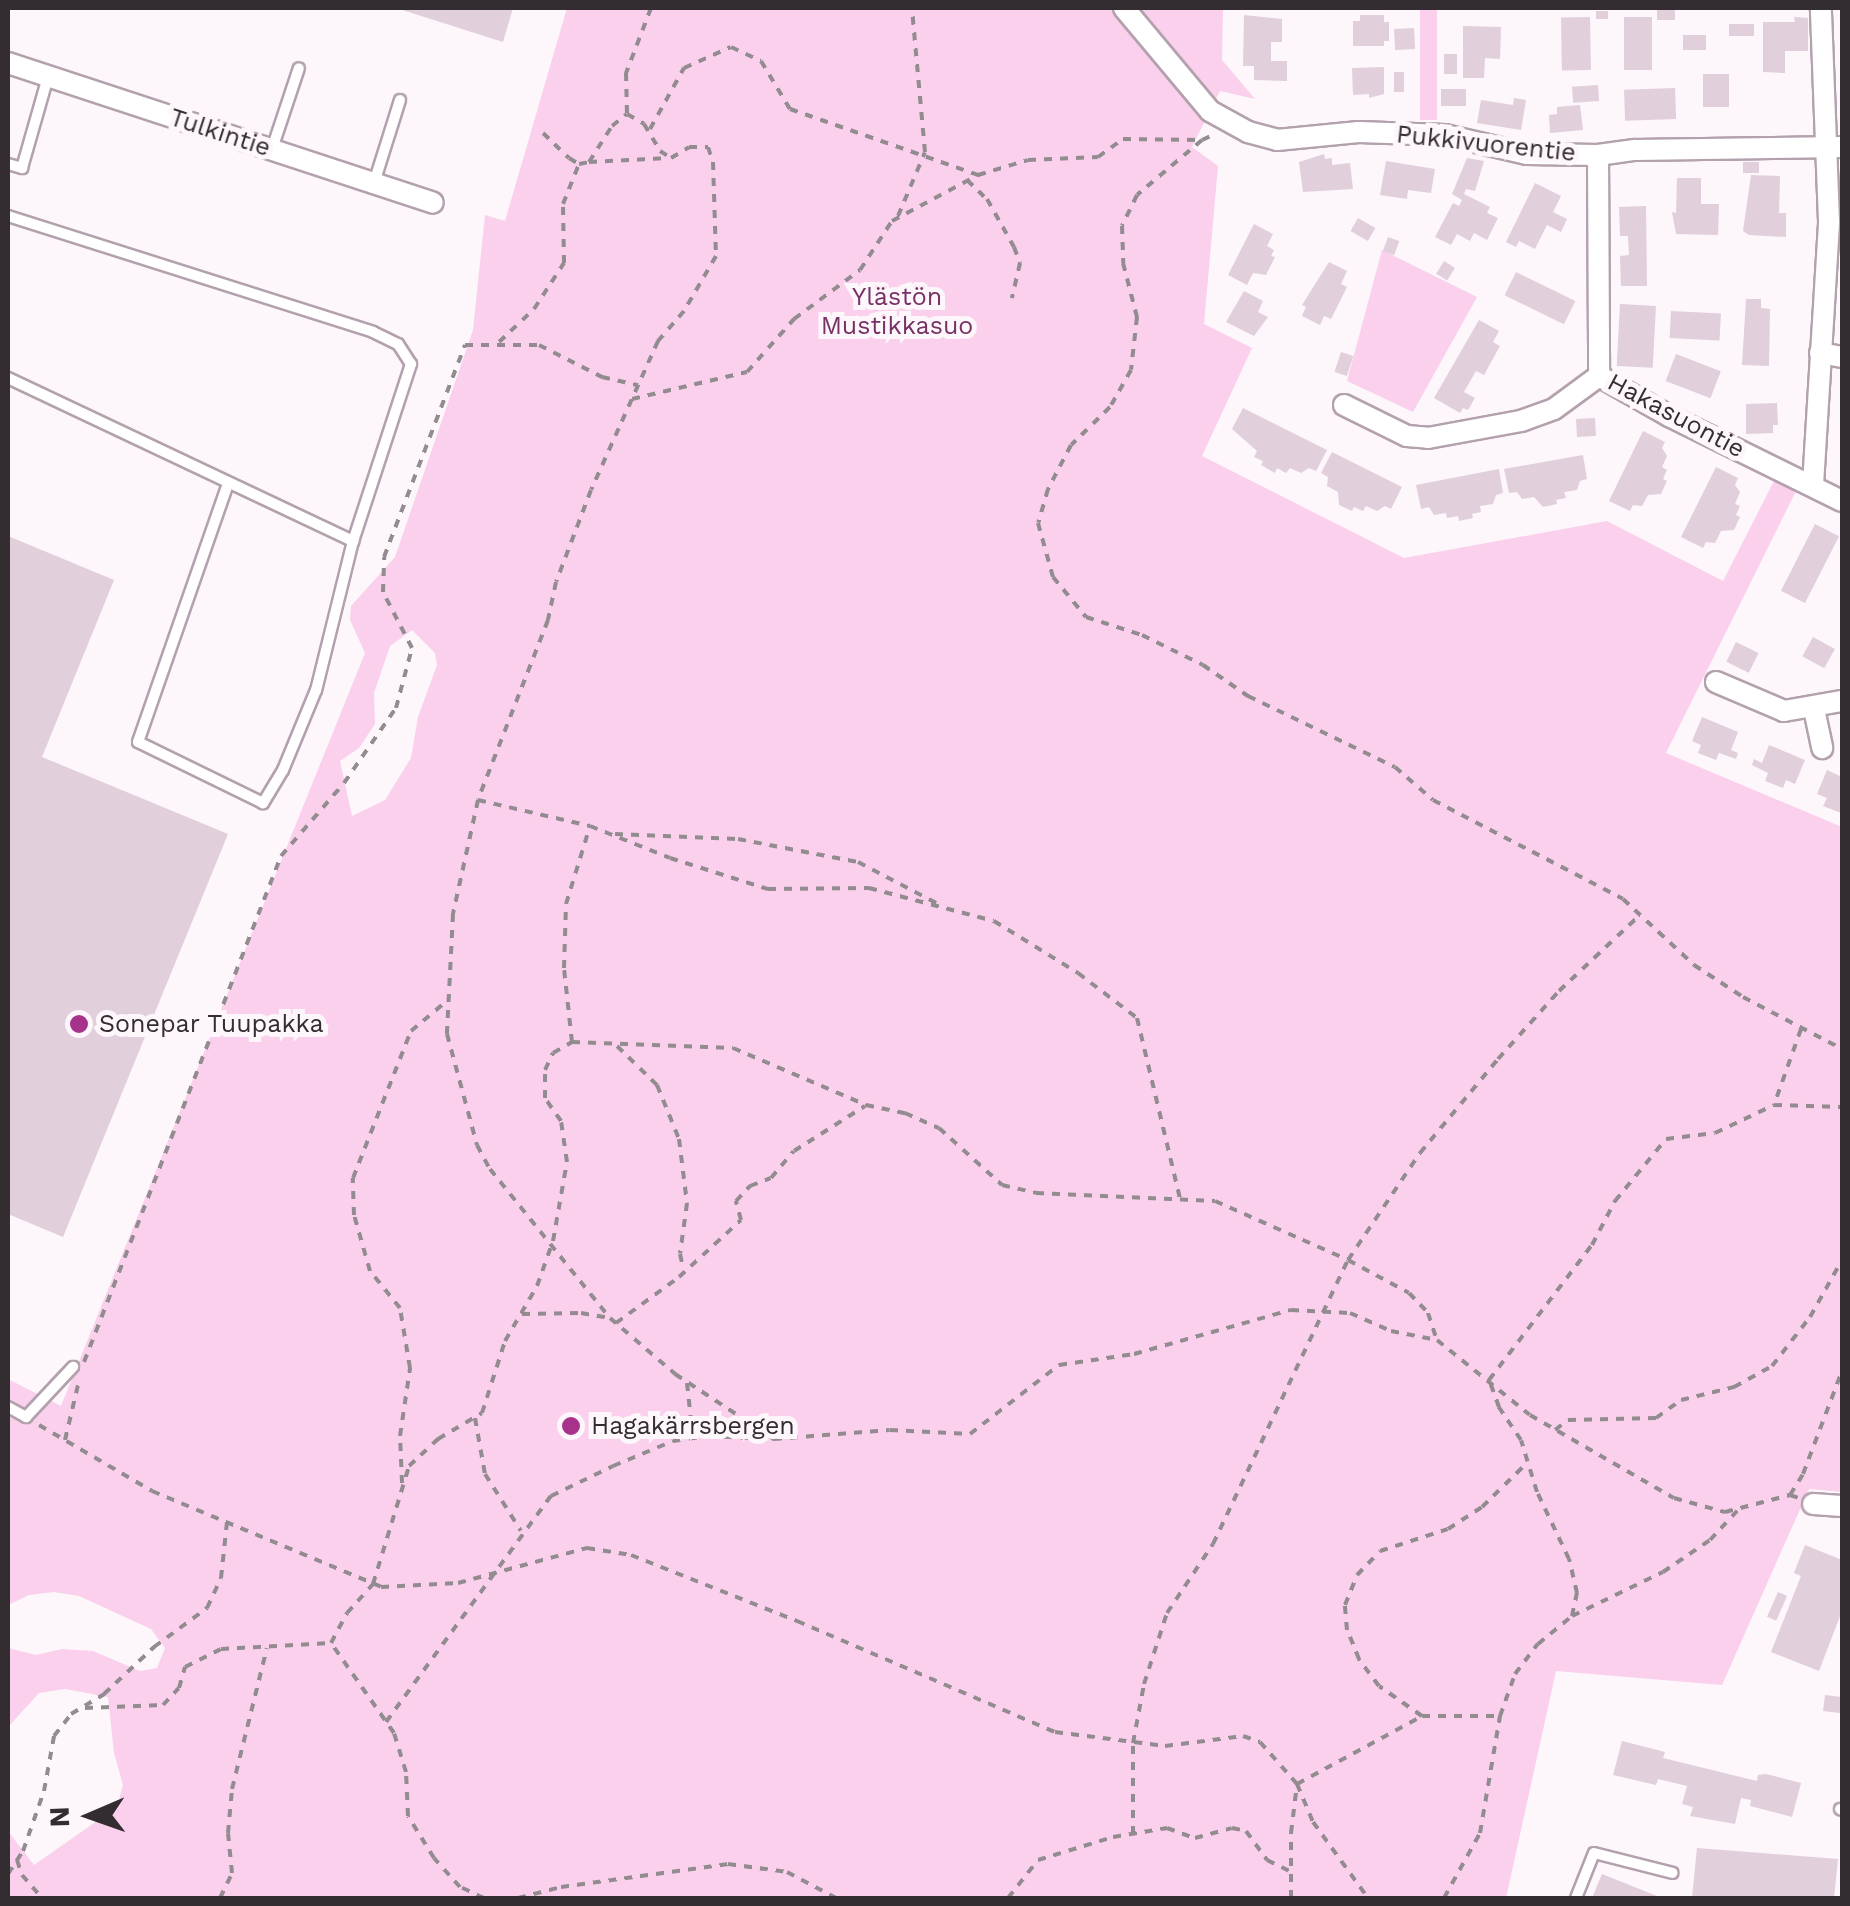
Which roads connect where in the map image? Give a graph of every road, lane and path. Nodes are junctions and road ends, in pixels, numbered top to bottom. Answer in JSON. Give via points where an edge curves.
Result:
{"nodes":[{"id":1,"x":651,"y":8,"type":"edge"},
{"id":2,"x":912,"y":8,"type":"edge"},
{"id":3,"x":1124,"y":8,"type":"edge"},
{"id":4,"x":1821,"y":8,"type":"edge"},
{"id":5,"x":8,"y":63,"type":"edge"},
{"id":6,"x":299,"y":68,"type":"dead end"},
{"id":7,"x":48,"y":76,"type":"junction"},
{"id":8,"x":400,"y":100,"type":"dead end"},
{"id":9,"x":627,"y":114,"type":"junction"},
{"id":10,"x":1233,"y":126,"type":"junction"},
{"id":11,"x":649,"y":130,"type":"junction"},
{"id":12,"x":543,"y":133,"type":"dead end"},
{"id":13,"x":1202,"y":140,"type":"junction"},
{"id":14,"x":1835,"y":147,"type":"edge"},
{"id":15,"x":272,"y":150,"type":"junction"},
{"id":16,"x":925,"y":152,"type":"junction"},
{"id":17,"x":1598,"y":156,"type":"junction"},
{"id":18,"x":671,"y":158,"type":"junction"},
{"id":19,"x":589,"y":162,"type":"junction"},
{"id":20,"x":8,"y":164,"type":"edge"},
{"id":21,"x":579,"y":164,"type":"junction"},
{"id":22,"x":978,"y":174,"type":"junction"},
{"id":23,"x":967,"y":180,"type":"junction"},
{"id":24,"x":374,"y":183,"type":"junction"},
{"id":25,"x":433,"y":203,"type":"dead end"},
{"id":26,"x":8,"y":216,"type":"edge"},
{"id":27,"x":897,"y":218,"type":"junction"},
{"id":28,"x":1012,"y":298,"type":"dead end"},
{"id":29,"x":498,"y":344,"type":"junction"},
{"id":30,"x":1820,"y":353,"type":"junction"},
{"id":31,"x":1842,"y":357,"type":"edge"},
{"id":32,"x":1599,"y":376,"type":"junction"},
{"id":33,"x":8,"y":378,"type":"edge"},
{"id":34,"x":638,"y":386,"type":"junction"},
{"id":35,"x":632,"y":398,"type":"junction"},
{"id":36,"x":1344,"y":405,"type":"dead end"},
{"id":37,"x":228,"y":483,"type":"junction"},
{"id":38,"x":1812,"y":485,"type":"junction"},
{"id":39,"x":1842,"y":501,"type":"edge"},
{"id":40,"x":353,"y":541,"type":"junction"},
{"id":41,"x":1716,"y":682,"type":"dead end"},
{"id":42,"x":1842,"y":701,"type":"edge"},
{"id":43,"x":1814,"y":708,"type":"junction"},
{"id":44,"x":1822,"y":748,"type":"dead end"},
{"id":45,"x":478,"y":800,"type":"junction"},
{"id":46,"x":590,"y":826,"type":"junction"},
{"id":47,"x":610,"y":834,"type":"junction"},
{"id":48,"x":948,"y":909,"type":"junction"},
{"id":49,"x":1641,"y":914,"type":"junction"},
{"id":50,"x":448,"y":1000,"type":"junction"},
{"id":51,"x":1801,"y":1029,"type":"junction"},
{"id":52,"x":572,"y":1042,"type":"junction"},
{"id":53,"x":616,"y":1046,"type":"junction"},
{"id":54,"x":1842,"y":1049,"type":"edge"},
{"id":55,"x":866,"y":1105,"type":"junction"},
{"id":56,"x":1774,"y":1105,"type":"junction"},
{"id":57,"x":1842,"y":1107,"type":"edge"},
{"id":58,"x":1180,"y":1199,"type":"junction"},
{"id":59,"x":553,"y":1241,"type":"junction"},
{"id":60,"x":1348,"y":1260,"type":"junction"},
{"id":61,"x":1842,"y":1260,"type":"edge"},
{"id":62,"x":684,"y":1268,"type":"junction"},
{"id":63,"x":1322,"y":1308,"type":"junction"},
{"id":64,"x":522,"y":1314,"type":"junction"},
{"id":65,"x":610,"y":1318,"type":"junction"},
{"id":66,"x":616,"y":1324,"type":"junction"},
{"id":67,"x":1437,"y":1340,"type":"junction"},
{"id":68,"x":73,"y":1367,"type":"dead end"},
{"id":69,"x":1842,"y":1370,"type":"edge"},
{"id":70,"x":1490,"y":1380,"type":"junction"},
{"id":71,"x":686,"y":1381,"type":"junction"},
{"id":72,"x":8,"y":1407,"type":"edge"},
{"id":73,"x":26,"y":1417,"type":"junction"},
{"id":74,"x":474,"y":1418,"type":"junction"},
{"id":75,"x":1555,"y":1430,"type":"junction"},
{"id":76,"x":694,"y":1438,"type":"junction"},
{"id":77,"x":774,"y":1439,"type":"junction"},
{"id":78,"x":65,"y":1440,"type":"junction"},
{"id":79,"x":1528,"y":1462,"type":"junction"},
{"id":80,"x":402,"y":1488,"type":"junction"},
{"id":81,"x":1790,"y":1495,"type":"junction"},
{"id":82,"x":1813,"y":1504,"type":"joint"},
{"id":83,"x":1842,"y":1506,"type":"edge"},
{"id":84,"x":1740,"y":1508,"type":"junction"},
{"id":85,"x":227,"y":1522,"type":"junction"},
{"id":86,"x":521,"y":1531,"type":"junction"},
{"id":87,"x":498,"y":1570,"type":"junction"},
{"id":88,"x":373,"y":1584,"type":"junction"},
{"id":89,"x":1572,"y":1616,"type":"junction"},
{"id":90,"x":331,"y":1643,"type":"junction"},
{"id":91,"x":268,"y":1648,"type":"junction"},
{"id":92,"x":81,"y":1708,"type":"junction"},
{"id":93,"x":1422,"y":1716,"type":"junction"},
{"id":94,"x":1500,"y":1716,"type":"junction"},
{"id":95,"x":386,"y":1722,"type":"junction"},
{"id":96,"x":1132,"y":1744,"type":"junction"},
{"id":97,"x":1297,"y":1784,"type":"junction"},
{"id":98,"x":1133,"y":1834,"type":"junction"},
{"id":99,"x":18,"y":1860,"type":"junction"},
{"id":100,"x":1291,"y":1872,"type":"junction"},
{"id":101,"x":1672,"y":1873,"type":"dead end"},
{"id":102,"x":8,"y":1874,"type":"edge"},
{"id":103,"x":42,"y":1898,"type":"edge"},
{"id":104,"x":220,"y":1898,"type":"edge"},
{"id":105,"x":484,"y":1898,"type":"edge"},
{"id":106,"x":518,"y":1898,"type":"edge"},
{"id":107,"x":836,"y":1898,"type":"edge"},
{"id":108,"x":1008,"y":1898,"type":"edge"},
{"id":109,"x":1291,"y":1898,"type":"edge"},
{"id":110,"x":1368,"y":1898,"type":"edge"},
{"id":111,"x":1444,"y":1898,"type":"edge"},
{"id":112,"x":1576,"y":1898,"type":"edge"}],
"edges":[{"from":1,"to":9,"type":"path","via":[[626,73]]},
{"from":2,"to":16,"type":"path"},
{"from":3,"to":10,"type":"street","name":"Pukkivuorentie","via":[[1181,82]]},
{"from":4,"to":14,"type":"street"},
{"from":5,"to":7,"type":"street","name":"Tulkintie"},
{"from":6,"to":15,"type":"lane"},
{"from":7,"to":15,"type":"street","name":"Tulkintie"},
{"from":7,"to":20,"type":"lane","via":[[22,168]]},
{"from":8,"to":24,"type":"lane"},
{"from":9,"to":11,"type":"path"},
{"from":9,"to":19,"type":"path"},
{"from":10,"to":13,"type":"path"},
{"from":10,"to":17,"type":"street","name":"Pukkivuorentie","via":[[1277,140],[1359,132],[1445,135],[1527,154]]},
{"from":11,"to":16,"type":"path","via":[[684,68],[731,47],[761,61],[790,109]]},
{"from":11,"to":18,"type":"path"},
{"from":12,"to":21,"type":"path"},
{"from":13,"to":22,"type":"path","via":[[1123,139],[1098,158],[1028,160]]},
{"from":13,"to":49,"type":"path","via":[[1137,195],[1122,226],[1123,263],[1138,318],[1130,370],[1110,407],[1070,445],[1048,489],[1038,523],[1054,577],[1086,617],[1142,635],[1248,696],[1396,767],[1434,800]]},
{"from":14,"to":17,"type":"street","name":"Pukkivuorentie"},
{"from":14,"to":30,"type":"street"},
{"from":15,"to":24,"type":"street","name":"Tulkintie"},
{"from":16,"to":22,"type":"path"},
{"from":16,"to":27,"type":"path"},
{"from":17,"to":32,"type":"street","name":"Hakasuontie"},
{"from":18,"to":19,"type":"path"},
{"from":18,"to":34,"type":"path","via":[[689,147],[708,147],[716,256],[658,341]]},
{"from":19,"to":21,"type":"path"},
{"from":21,"to":29,"type":"path","via":[[563,204],[564,263],[534,310]]},
{"from":22,"to":23,"type":"path"},
{"from":23,"to":27,"type":"path"},
{"from":23,"to":28,"type":"path","via":[[987,199],[1014,246],[1020,263]]},
{"from":24,"to":25,"type":"street","name":"Tulkintie"},
{"from":26,"to":40,"type":"lane","via":[[398,344],[410,364]]},
{"from":27,"to":35,"type":"path","via":[[860,270],[794,319],[748,372]]},
{"from":29,"to":34,"type":"path","via":[[540,345],[602,377]]},
{"from":29,"to":78,"type":"path","via":[[464,345],[384,557],[383,592],[412,648],[396,708],[344,783],[280,856],[98,1322]]},
{"from":30,"to":31,"type":"street"},
{"from":30,"to":38,"type":"street"},
{"from":32,"to":36,"type":"street","via":[[1554,410],[1428,438],[1407,436]]},
{"from":32,"to":38,"type":"street","name":"Hakasuontie"},
{"from":33,"to":37,"type":"lane"},
{"from":34,"to":35,"type":"path"},
{"from":35,"to":45,"type":"path","via":[[556,582],[548,620]]},
{"from":37,"to":40,"type":"lane"},
{"from":37,"to":40,"type":"lane","via":[[138,742],[263,803],[316,690]]},
{"from":38,"to":39,"type":"street","name":"Hakasuontie"},
{"from":41,"to":43,"type":"street","via":[[1772,708]]},
{"from":42,"to":43,"type":"street"},
{"from":43,"to":44,"type":"street"},
{"from":45,"to":46,"type":"path"},
{"from":45,"to":50,"type":"path","via":[[453,914]]},
{"from":46,"to":47,"type":"path"},
{"from":46,"to":52,"type":"path","via":[[566,904]]},
{"from":47,"to":48,"type":"path","via":[[768,888],[870,888]]},
{"from":47,"to":48,"type":"path","via":[[738,840],[858,862]]},
{"from":48,"to":58,"type":"path","via":[[994,921],[1138,1018]]},
{"from":49,"to":51,"type":"path","via":[[1694,965]]},
{"from":49,"to":60,"type":"path","via":[[1559,990],[1498,1060],[1420,1153]]},
{"from":50,"to":59,"type":"path","via":[[447,1034],[478,1146]]},
{"from":50,"to":80,"type":"path","via":[[410,1031],[353,1178],[354,1216],[370,1271],[400,1308],[410,1368],[400,1436]]},
{"from":51,"to":54,"type":"path"},
{"from":51,"to":56,"type":"path"},
{"from":52,"to":53,"type":"path"},
{"from":52,"to":59,"type":"path","via":[[553,1053],[546,1070],[545,1098],[562,1121],[568,1162]]},
{"from":53,"to":55,"type":"path","via":[[733,1048]]},
{"from":53,"to":62,"type":"path","via":[[657,1085],[679,1140],[687,1204]]},
{"from":55,"to":58,"type":"path","via":[[939,1128],[1002,1185],[1036,1193]]},
{"from":55,"to":62,"type":"path","via":[[794,1151],[771,1178],[750,1186],[736,1201],[741,1220]]},
{"from":56,"to":57,"type":"path"},
{"from":56,"to":70,"type":"path","via":[[1715,1133],[1666,1139]]},
{"from":58,"to":60,"type":"path","via":[[1215,1201]]},
{"from":59,"to":64,"type":"path"},
{"from":59,"to":65,"type":"path"},
{"from":60,"to":63,"type":"path"},
{"from":60,"to":67,"type":"path","via":[[1409,1293],[1428,1312]]},
{"from":61,"to":75,"type":"path","via":[[1772,1366],[1734,1387],[1681,1400],[1656,1418],[1568,1420]]},
{"from":62,"to":66,"type":"path"},
{"from":63,"to":67,"type":"path"},
{"from":63,"to":77,"type":"path","via":[[1059,1365],[970,1434],[890,1430]]},
{"from":63,"to":96,"type":"path","via":[[1212,1544],[1167,1613]]},
{"from":64,"to":65,"type":"path"},
{"from":64,"to":74,"type":"path","via":[[505,1341],[482,1413]]},
{"from":65,"to":66,"type":"path"},
{"from":66,"to":71,"type":"path"},
{"from":67,"to":70,"type":"path"},
{"from":68,"to":73,"type":"lane"},
{"from":69,"to":81,"type":"path"},
{"from":70,"to":75,"type":"path"},
{"from":70,"to":79,"type":"path"},
{"from":71,"to":76,"type":"path"},
{"from":71,"to":77,"type":"path"},
{"from":72,"to":73,"type":"lane"},
{"from":73,"to":78,"type":"path"},
{"from":74,"to":80,"type":"path","via":[[409,1466]]},
{"from":74,"to":86,"type":"path","via":[[485,1474]]},
{"from":75,"to":84,"type":"path","via":[[1674,1498],[1726,1512]]},
{"from":76,"to":77,"type":"path"},
{"from":76,"to":86,"type":"path","via":[[673,1441],[551,1496]]},
{"from":78,"to":85,"type":"path","via":[[152,1491]]},
{"from":79,"to":89,"type":"path","via":[[1570,1559],[1577,1593]]},
{"from":79,"to":93,"type":"path","via":[[1482,1506],[1448,1528],[1380,1551],[1357,1575],[1345,1605],[1359,1659],[1379,1686]]},
{"from":80,"to":88,"type":"path"},
{"from":81,"to":82,"type":"path"},
{"from":81,"to":84,"type":"path"},
{"from":82,"to":83,"type":"street"},
{"from":84,"to":89,"type":"path","via":[[1710,1540],[1663,1572]]},
{"from":85,"to":88,"type":"path"},
{"from":85,"to":92,"type":"path","via":[[221,1578],[208,1608]]},
{"from":86,"to":87,"type":"path"},
{"from":87,"to":88,"type":"path","via":[[458,1583]]},
{"from":87,"to":95,"type":"path"},
{"from":87,"to":96,"type":"path","via":[[587,1548],[631,1555],[1055,1732]]},
{"from":88,"to":90,"type":"path"},
{"from":89,"to":94,"type":"path","via":[[1515,1674]]},
{"from":90,"to":91,"type":"path"},
{"from":90,"to":95,"type":"path"},
{"from":91,"to":92,"type":"path","via":[[205,1654],[185,1668],[179,1688],[163,1705]]},
{"from":91,"to":104,"type":"path","via":[[232,1790],[232,1872]]},
{"from":92,"to":99,"type":"path","via":[[54,1736],[44,1791]]},
{"from":93,"to":94,"type":"path"},
{"from":93,"to":97,"type":"path"},
{"from":94,"to":111,"type":"path","via":[[1480,1833]]},
{"from":95,"to":105,"type":"path","via":[[406,1772],[408,1816],[447,1872]]},
{"from":96,"to":97,"type":"path","via":[[1244,1736],[1272,1752]]},
{"from":96,"to":98,"type":"path"},
{"from":97,"to":100,"type":"path"},
{"from":97,"to":110,"type":"path","via":[[1313,1822]]},
{"from":98,"to":100,"type":"path","via":[[1167,1828],[1195,1838],[1246,1831],[1267,1860]]},
{"from":98,"to":108,"type":"path","via":[[1038,1860]]},
{"from":99,"to":102,"type":"path"},
{"from":99,"to":103,"type":"path"},
{"from":100,"to":109,"type":"path"},
{"from":101,"to":112,"type":"lane","via":[[1594,1853]]},
{"from":106,"to":107,"type":"path","via":[[728,1864],[786,1872]]}]}
